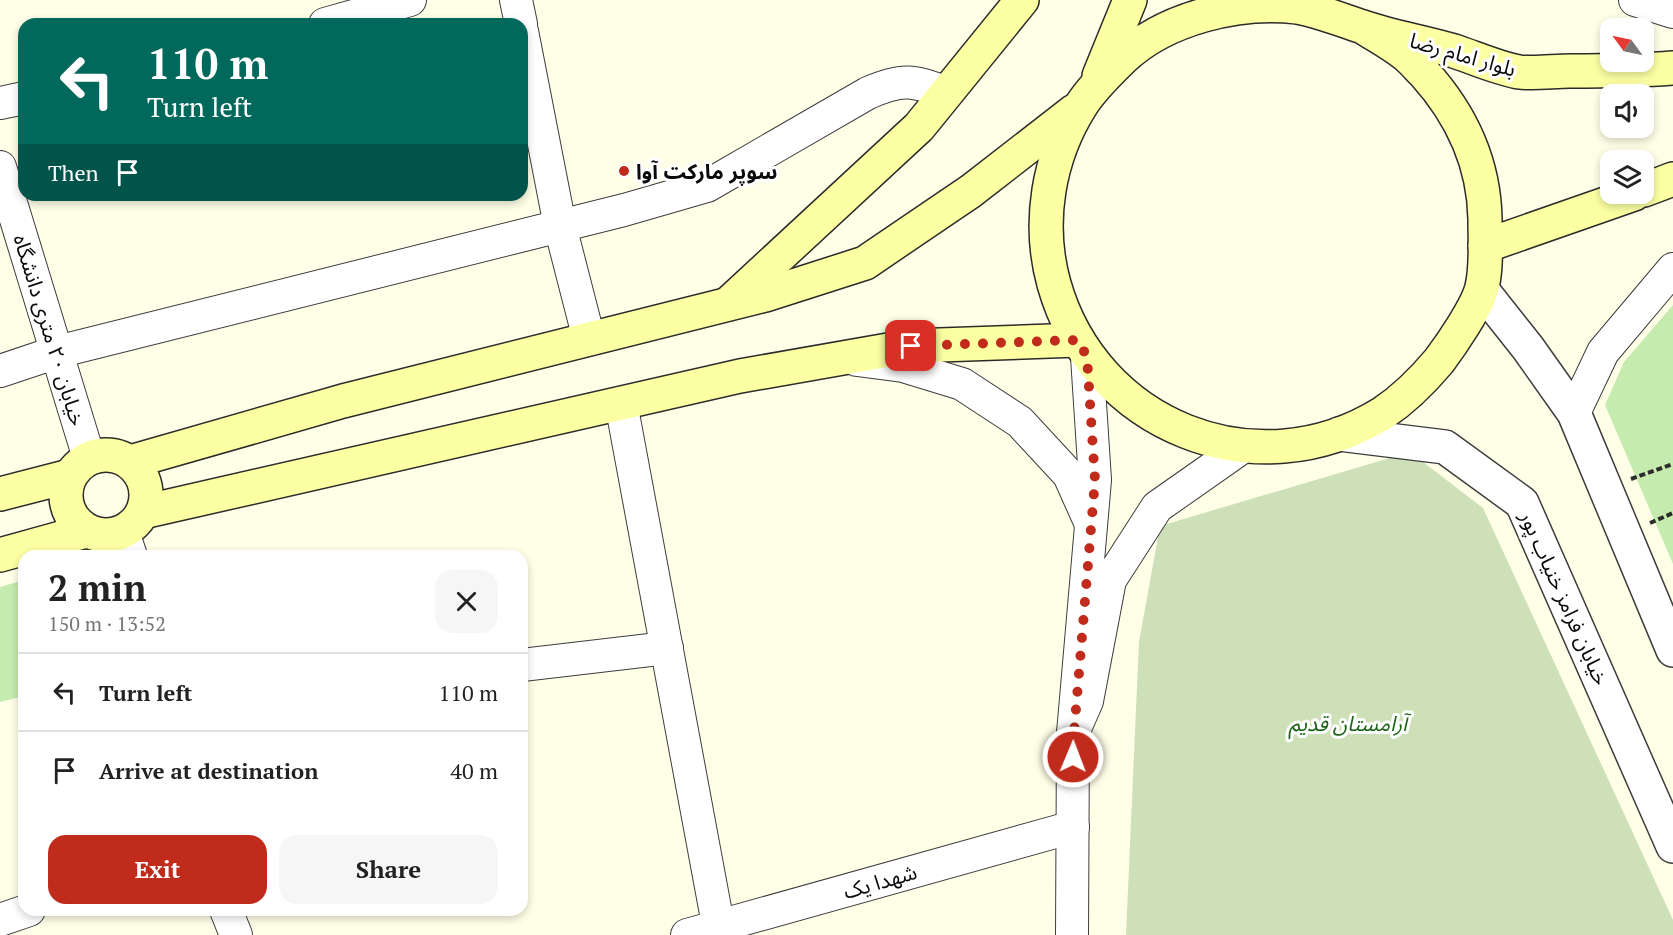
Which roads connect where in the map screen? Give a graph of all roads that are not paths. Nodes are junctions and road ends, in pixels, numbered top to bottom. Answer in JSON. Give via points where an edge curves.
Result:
{"nodes":[{"id":1,"x":410,"y":0,"type":"edge"},
{"id":2,"x":516,"y":0,"type":"edge"},
{"id":3,"x":1022,"y":0,"type":"edge"},
{"id":4,"x":1130,"y":0,"type":"edge"},
{"id":5,"x":1635,"y":0,"type":"edge"},
{"id":6,"x":1673,"y":12,"type":"edge"},
{"id":7,"x":1344,"y":15,"type":"edge"},
{"id":8,"x":346,"y":18,"type":"edge"},
{"id":9,"x":520,"y":18,"type":"edge"},
{"id":10,"x":528,"y":62,"type":"edge"},
{"id":11,"x":1673,"y":68,"type":"edge"},
{"id":12,"x":947,"y":93,"type":"junction"},
{"id":13,"x":1088,"y":96,"type":"junction"},
{"id":14,"x":18,"y":99,"type":"edge"},
{"id":15,"x":0,"y":103,"type":"edge"},
{"id":16,"x":0,"y":167,"type":"edge"},
{"id":17,"x":1673,"y":179,"type":"edge"},
{"id":18,"x":1654,"y":186,"type":"edge"},
{"id":19,"x":1605,"y":204,"type":"edge"},
{"id":20,"x":560,"y":226,"type":"junction"},
{"id":21,"x":1485,"y":246,"type":"junction"},
{"id":22,"x":1673,"y":269,"type":"edge"},
{"id":23,"x":1482,"y":290,"type":"junction"},
{"id":24,"x":727,"y":305,"type":"junction"},
{"id":25,"x":589,"y":339,"type":"junction"},
{"id":26,"x":1082,"y":349,"type":"junction"},
{"id":27,"x":57,"y":352,"type":"junction"},
{"id":28,"x":841,"y":358,"type":"junction"},
{"id":29,"x":0,"y":371,"type":"edge"},
{"id":30,"x":621,"y":404,"type":"junction"},
{"id":31,"x":1574,"y":413,"type":"junction"},
{"id":32,"x":1339,"y":434,"type":"junction"},
{"id":33,"x":1244,"y":446,"type":"junction"},
{"id":34,"x":130,"y":462,"type":"junction"},
{"id":35,"x":80,"y":467,"type":"junction"},
{"id":36,"x":0,"y":494,"type":"edge"},
{"id":37,"x":1091,"y":524,"type":"junction"},
{"id":38,"x":86,"y":531,"type":"junction"},
{"id":39,"x":132,"y":534,"type":"edge"},
{"id":40,"x":0,"y":555,"type":"edge"},
{"id":41,"x":667,"y":648,"type":"junction"},
{"id":42,"x":1673,"y":650,"type":"edge"},
{"id":43,"x":528,"y":664,"type":"edge"},
{"id":44,"x":1074,"y":733,"type":"junction"},
{"id":45,"x":1073,"y":827,"type":"junction"},
{"id":46,"x":1673,"y":846,"type":"edge"},
{"id":47,"x":18,"y":914,"type":"edge"},
{"id":48,"x":228,"y":916,"type":"edge"},
{"id":49,"x":0,"y":920,"type":"edge"},
{"id":50,"x":720,"y":931,"type":"edge"},
{"id":51,"x":236,"y":935,"type":"edge"},
{"id":52,"x":687,"y":935,"type":"edge"},
{"id":53,"x":1072,"y":935,"type":"edge"}],
"edges":[{"from":1,"to":8,"type":"street"},
{"from":2,"to":9,"type":"street"},
{"from":3,"to":12,"type":"main road"},
{"from":4,"to":13,"type":"main road"},
{"from":5,"to":6,"type":"street"},
{"from":7,"to":11,"type":"main road","name":"بلوار امام رضا","via":[[1519,72]]},
{"from":7,"to":13,"type":"main road","name":"بلوار امام رضا","via":[[1250,5],[1207,13],[1165,30],[1127,54]]},
{"from":7,"to":21,"type":"main road","via":[[1408,56],[1444,95],[1471,142],[1484,194]]},
{"from":10,"to":20,"type":"street"},
{"from":12,"to":20,"type":"street","via":[[922,84],[890,83],[707,186]]},
{"from":12,"to":24,"type":"main road","via":[[919,127]]},
{"from":13,"to":24,"type":"main road","via":[[971,191],[865,263]]},
{"from":13,"to":26,"type":"main road","via":[[1057,154],[1046,206],[1047,260],[1061,311]]},
{"from":14,"to":15,"type":"street"},
{"from":16,"to":27,"type":"street","name":"خیابان ۲۰ متری دانشگاه"},
{"from":17,"to":18,"type":"main road"},
{"from":19,"to":21,"type":"main road"},
{"from":20,"to":25,"type":"street"},
{"from":20,"to":27,"type":"street"},
{"from":21,"to":23,"type":"main road"},
{"from":22,"to":31,"type":"street","via":[[1603,352]]},
{"from":23,"to":31,"type":"street"},
{"from":23,"to":32,"type":"main road","via":[[1452,344],[1421,382],[1383,413]]},
{"from":24,"to":25,"type":"main road"},
{"from":25,"to":34,"type":"main road","via":[[343,401]]},
{"from":26,"to":28,"type":"main road","via":[[911,346]]},
{"from":26,"to":33,"type":"main road","via":[[1118,391],[1156,418],[1198,437]]},
{"from":26,"to":37,"type":"street","via":[[1095,480]]},
{"from":27,"to":29,"type":"street"},
{"from":27,"to":35,"type":"street","name":"خیابان ۲۰ متری دانشگاه"},
{"from":28,"to":30,"type":"main road","via":[[740,376]]},
{"from":28,"to":37,"type":"street","via":[[903,366],[962,384],[1020,422],[1068,475]]},
{"from":30,"to":39,"type":"main road"},
{"from":30,"to":41,"type":"street"},
{"from":31,"to":42,"type":"street"},
{"from":32,"to":33,"type":"main road","via":[[1292,445]]},
{"from":32,"to":46,"type":"street","name":"خیابان فرامز خنیاب پور","via":[[1445,447],[1522,503]]},
{"from":33,"to":44,"type":"street","via":[[1157,507],[1110,579],[1087,701]]},
{"from":34,"to":35,"type":"main road","via":[[103,455]]},
{"from":34,"to":39,"type":"main road","via":[[146,485],[147,499]]},
{"from":35,"to":36,"type":"main road"},
{"from":35,"to":38,"type":"main road","via":[[66,488],[66,501],[69,513]]},
{"from":37,"to":44,"type":"street"},
{"from":38,"to":39,"type":"main road","via":[[111,536]]},
{"from":38,"to":40,"type":"main road"},
{"from":41,"to":43,"type":"street"},
{"from":41,"to":50,"type":"street"},
{"from":44,"to":45,"type":"street"},
{"from":45,"to":50,"type":"street","name":"شهدا یک"},
{"from":45,"to":53,"type":"street"},
{"from":47,"to":49,"type":"street"},
{"from":48,"to":51,"type":"street"},
{"from":50,"to":52,"type":"street","name":"شهدا یک"}]}
